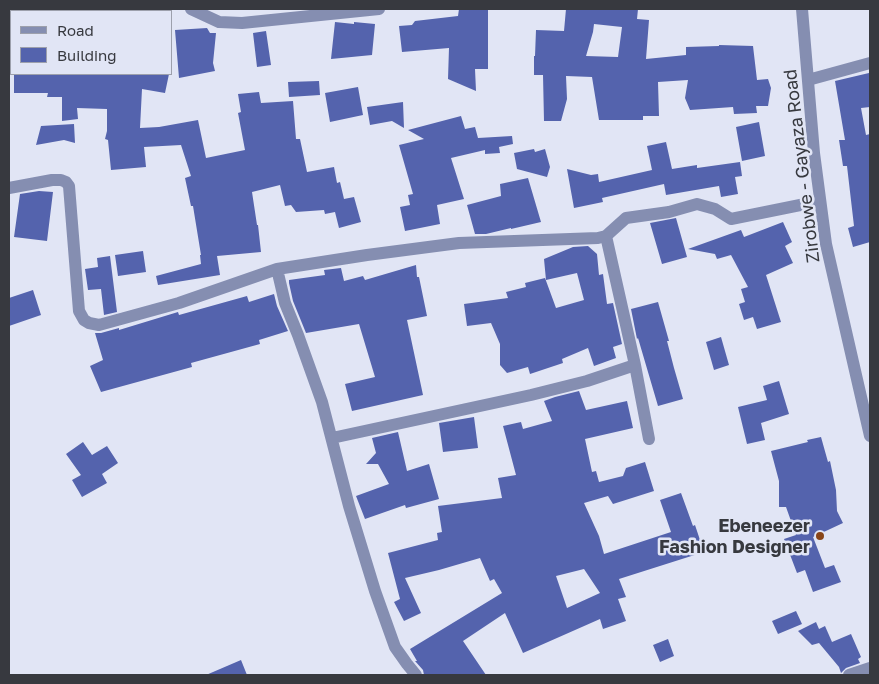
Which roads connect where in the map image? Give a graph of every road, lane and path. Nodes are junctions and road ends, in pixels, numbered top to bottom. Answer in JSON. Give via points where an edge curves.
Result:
{"nodes":[{"id":1,"x":192,"y":9,"type":"edge"},
{"id":2,"x":379,"y":9,"type":"edge"},
{"id":3,"x":802,"y":9,"type":"edge"},
{"id":4,"x":326,"y":11,"type":"edge"},
{"id":5,"x":870,"y":63,"type":"edge"},
{"id":6,"x":808,"y":80,"type":"junction"},
{"id":7,"x":9,"y":188,"type":"edge"},
{"id":8,"x":820,"y":201,"type":"junction"},
{"id":9,"x":606,"y":236,"type":"junction"},
{"id":10,"x":277,"y":269,"type":"junction"},
{"id":11,"x":635,"y":365,"type":"junction"},
{"id":12,"x":870,"y":436,"type":"edge"},
{"id":13,"x":332,"y":438,"type":"junction"},
{"id":14,"x":650,"y":439,"type":"dead end"},
{"id":15,"x":870,"y":668,"type":"edge"},
{"id":16,"x":416,"y":675,"type":"edge"},
{"id":17,"x":849,"y":675,"type":"edge"}],
"edges":[{"from":1,"to":4,"type":"street","via":[[218,22],[242,23]]},
{"from":2,"to":4,"type":"street"},
{"from":3,"to":6,"type":"street","name":"Zirobwe - Gayaza Road"},
{"from":5,"to":6,"type":"street"},
{"from":6,"to":8,"type":"street","name":"Zirobwe - Gayaza Road"},
{"from":7,"to":10,"type":"street","via":[[52,180],[61,180],[70,186],[79,311],[89,323],[99,325],[179,303]]},
{"from":8,"to":9,"type":"street","via":[[731,219],[715,209],[697,204],[626,218]]},
{"from":8,"to":12,"type":"street","name":"Zirobwe - Gayaza Road","via":[[826,244]]},
{"from":9,"to":10,"type":"street","via":[[459,243]]},
{"from":9,"to":11,"type":"street"},
{"from":10,"to":13,"type":"street","via":[[285,303]]},
{"from":11,"to":13,"type":"street","via":[[531,395]]},
{"from":11,"to":14,"type":"street"},
{"from":13,"to":16,"type":"street","via":[[375,591],[396,648]]},
{"from":15,"to":17,"type":"street"}]}
